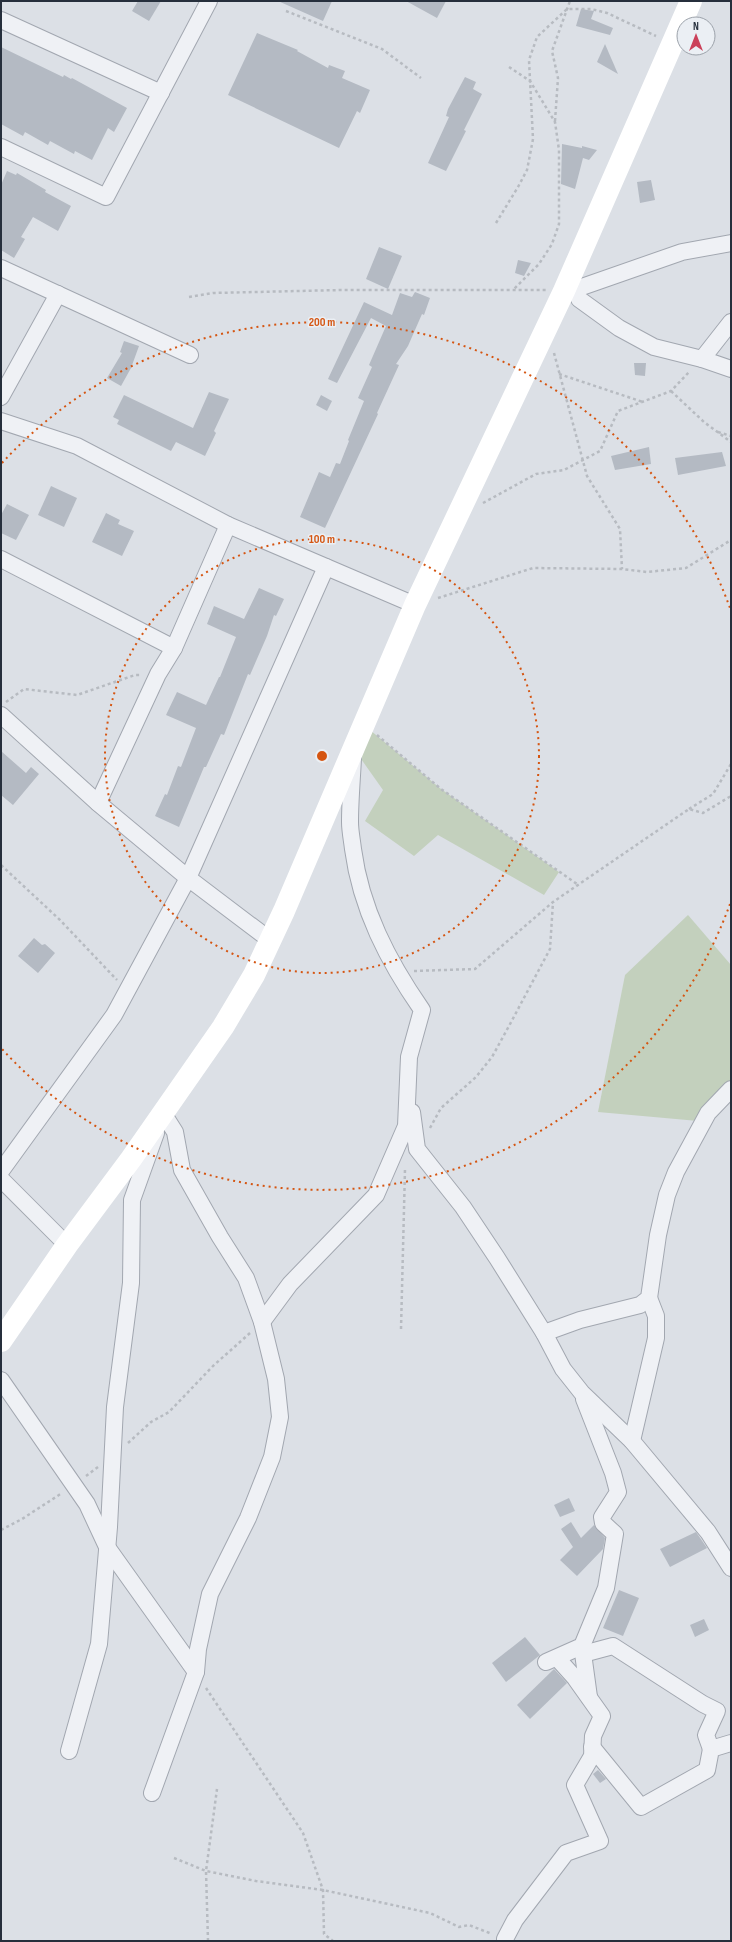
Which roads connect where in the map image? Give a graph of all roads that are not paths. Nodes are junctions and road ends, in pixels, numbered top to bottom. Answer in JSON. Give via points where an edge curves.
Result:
{"nodes":[{"id":1,"x":209,"y":1,"type":"edge"},
{"id":2,"x":690,"y":1,"type":"edge"},
{"id":3,"x":1,"y":20,"type":"edge"},
{"id":4,"x":161,"y":93,"type":"junction"},
{"id":5,"x":1,"y":147,"type":"edge"},
{"id":6,"x":731,"y":243,"type":"edge"},
{"id":7,"x":1,"y":268,"type":"edge"},
{"id":8,"x":570,"y":290,"type":"junction"},
{"id":9,"x":58,"y":294,"type":"junction"},
{"id":10,"x":731,"y":322,"type":"edge"},
{"id":11,"x":190,"y":355,"type":"dead end"},
{"id":12,"x":702,"y":359,"type":"junction"},
{"id":13,"x":731,"y":369,"type":"edge"},
{"id":14,"x":1,"y":397,"type":"edge"},
{"id":15,"x":1,"y":421,"type":"edge"},
{"id":16,"x":228,"y":525,"type":"junction"},
{"id":17,"x":1,"y":559,"type":"edge"},
{"id":18,"x":326,"y":567,"type":"junction"},
{"id":19,"x":415,"y":605,"type":"junction"},
{"id":20,"x":174,"y":648,"type":"junction"},
{"id":21,"x":1,"y":715,"type":"edge"},
{"id":22,"x":354,"y":749,"type":"junction"},
{"id":23,"x":98,"y":803,"type":"junction"},
{"id":24,"x":188,"y":878,"type":"junction"},
{"id":25,"x":270,"y":940,"type":"junction"},
{"id":26,"x":407,"y":1085,"type":"junction"},
{"id":27,"x":731,"y":1089,"type":"edge"},
{"id":28,"x":163,"y":1113,"type":"junction"},
{"id":29,"x":1,"y":1171,"type":"edge"},
{"id":30,"x":1,"y":1179,"type":"edge"},
{"id":31,"x":67,"y":1245,"type":"junction"},
{"id":32,"x":649,"y":1298,"type":"junction"},
{"id":33,"x":262,"y":1322,"type":"junction"},
{"id":34,"x":544,"y":1333,"type":"junction"},
{"id":35,"x":1,"y":1341,"type":"edge"},
{"id":36,"x":1,"y":1380,"type":"edge"},
{"id":37,"x":582,"y":1393,"type":"junction"},
{"id":38,"x":632,"y":1441,"type":"junction"},
{"id":39,"x":107,"y":1548,"type":"junction"},
{"id":40,"x":731,"y":1568,"type":"edge"},
{"id":41,"x":583,"y":1650,"type":"junction"},
{"id":42,"x":196,"y":1672,"type":"junction"},
{"id":43,"x":589,"y":1700,"type":"junction"},
{"id":44,"x":731,"y":1743,"type":"edge"},
{"id":45,"x":592,"y":1747,"type":"junction"},
{"id":46,"x":711,"y":1749,"type":"junction"},
{"id":47,"x":69,"y":1751,"type":"dead end"},
{"id":48,"x":152,"y":1793,"type":"dead end"},
{"id":49,"x":505,"y":1939,"type":"road end"}],
"edges":[{"from":1,"to":4,"type":"street"},
{"from":2,"to":8,"type":"street"},
{"from":3,"to":4,"type":"street"},
{"from":4,"to":5,"type":"street","via":[[106,198]]},
{"from":6,"to":8,"type":"street","via":[[682,252]]},
{"from":7,"to":9,"type":"street"},
{"from":8,"to":12,"type":"street","via":[[619,328],[654,347]]},
{"from":8,"to":19,"type":"street","via":[[547,326]]},
{"from":9,"to":11,"type":"street"},
{"from":9,"to":14,"type":"street"},
{"from":10,"to":12,"type":"street"},
{"from":12,"to":13,"type":"street"},
{"from":15,"to":16,"type":"street","via":[[77,446]]},
{"from":16,"to":18,"type":"street"},
{"from":16,"to":20,"type":"street"},
{"from":17,"to":20,"type":"street"},
{"from":18,"to":19,"type":"street"},
{"from":18,"to":24,"type":"street"},
{"from":19,"to":22,"type":"street"},
{"from":20,"to":23,"type":"street","via":[[158,674]]},
{"from":21,"to":23,"type":"street"},
{"from":22,"to":25,"type":"street"},
{"from":22,"to":26,"type":"street","via":[[350,823],[355,866],[365,904],[385,952],[422,1010],[409,1057]]},
{"from":23,"to":24,"type":"street"},
{"from":24,"to":25,"type":"street"},
{"from":24,"to":29,"type":"street","via":[[114,1015]]},
{"from":25,"to":28,"type":"street","via":[[254,975],[223,1027]]},
{"from":26,"to":33,"type":"street","via":[[406,1126],[376,1194],[290,1284]]},
{"from":26,"to":34,"type":"street","via":[[417,1149],[463,1206]]},
{"from":27,"to":32,"type":"street","via":[[708,1113],[676,1172],[658,1235]]},
{"from":28,"to":31,"type":"street"},
{"from":28,"to":33,"type":"street","via":[[175,1132],[182,1170],[246,1278]]},
{"from":28,"to":39,"type":"street","via":[[132,1200],[131,1283],[115,1407]]},
{"from":30,"to":31,"type":"street"},
{"from":31,"to":35,"type":"street"},
{"from":32,"to":34,"type":"street","via":[[640,1305],[580,1320]]},
{"from":32,"to":38,"type":"street","via":[[656,1316],[656,1338]]},
{"from":33,"to":42,"type":"street","via":[[276,1379],[280,1417],[272,1457],[256,1498],[210,1594],[198,1649]]},
{"from":34,"to":37,"type":"street","via":[[563,1369]]},
{"from":36,"to":39,"type":"street","via":[[87,1504]]},
{"from":37,"to":38,"type":"street"},
{"from":37,"to":41,"type":"street","via":[[614,1473],[618,1492],[602,1518],[603,1524],[615,1534],[606,1588]]},
{"from":38,"to":40,"type":"street","via":[[708,1532]]},
{"from":39,"to":42,"type":"street"},
{"from":39,"to":47,"type":"street","via":[[99,1644]]},
{"from":41,"to":43,"type":"street"},
{"from":41,"to":43,"type":"street","via":[[552,1660],[575,1678]]},
{"from":41,"to":46,"type":"street","via":[[613,1646],[717,1711],[706,1735]]},
{"from":42,"to":48,"type":"street"},
{"from":43,"to":45,"type":"street","via":[[602,1716],[593,1736]]},
{"from":44,"to":46,"type":"street"},
{"from":45,"to":46,"type":"street","via":[[641,1807],[707,1770]]},
{"from":45,"to":49,"type":"street","via":[[592,1756],[574,1785],[600,1841],[566,1853],[515,1920]]}]}
